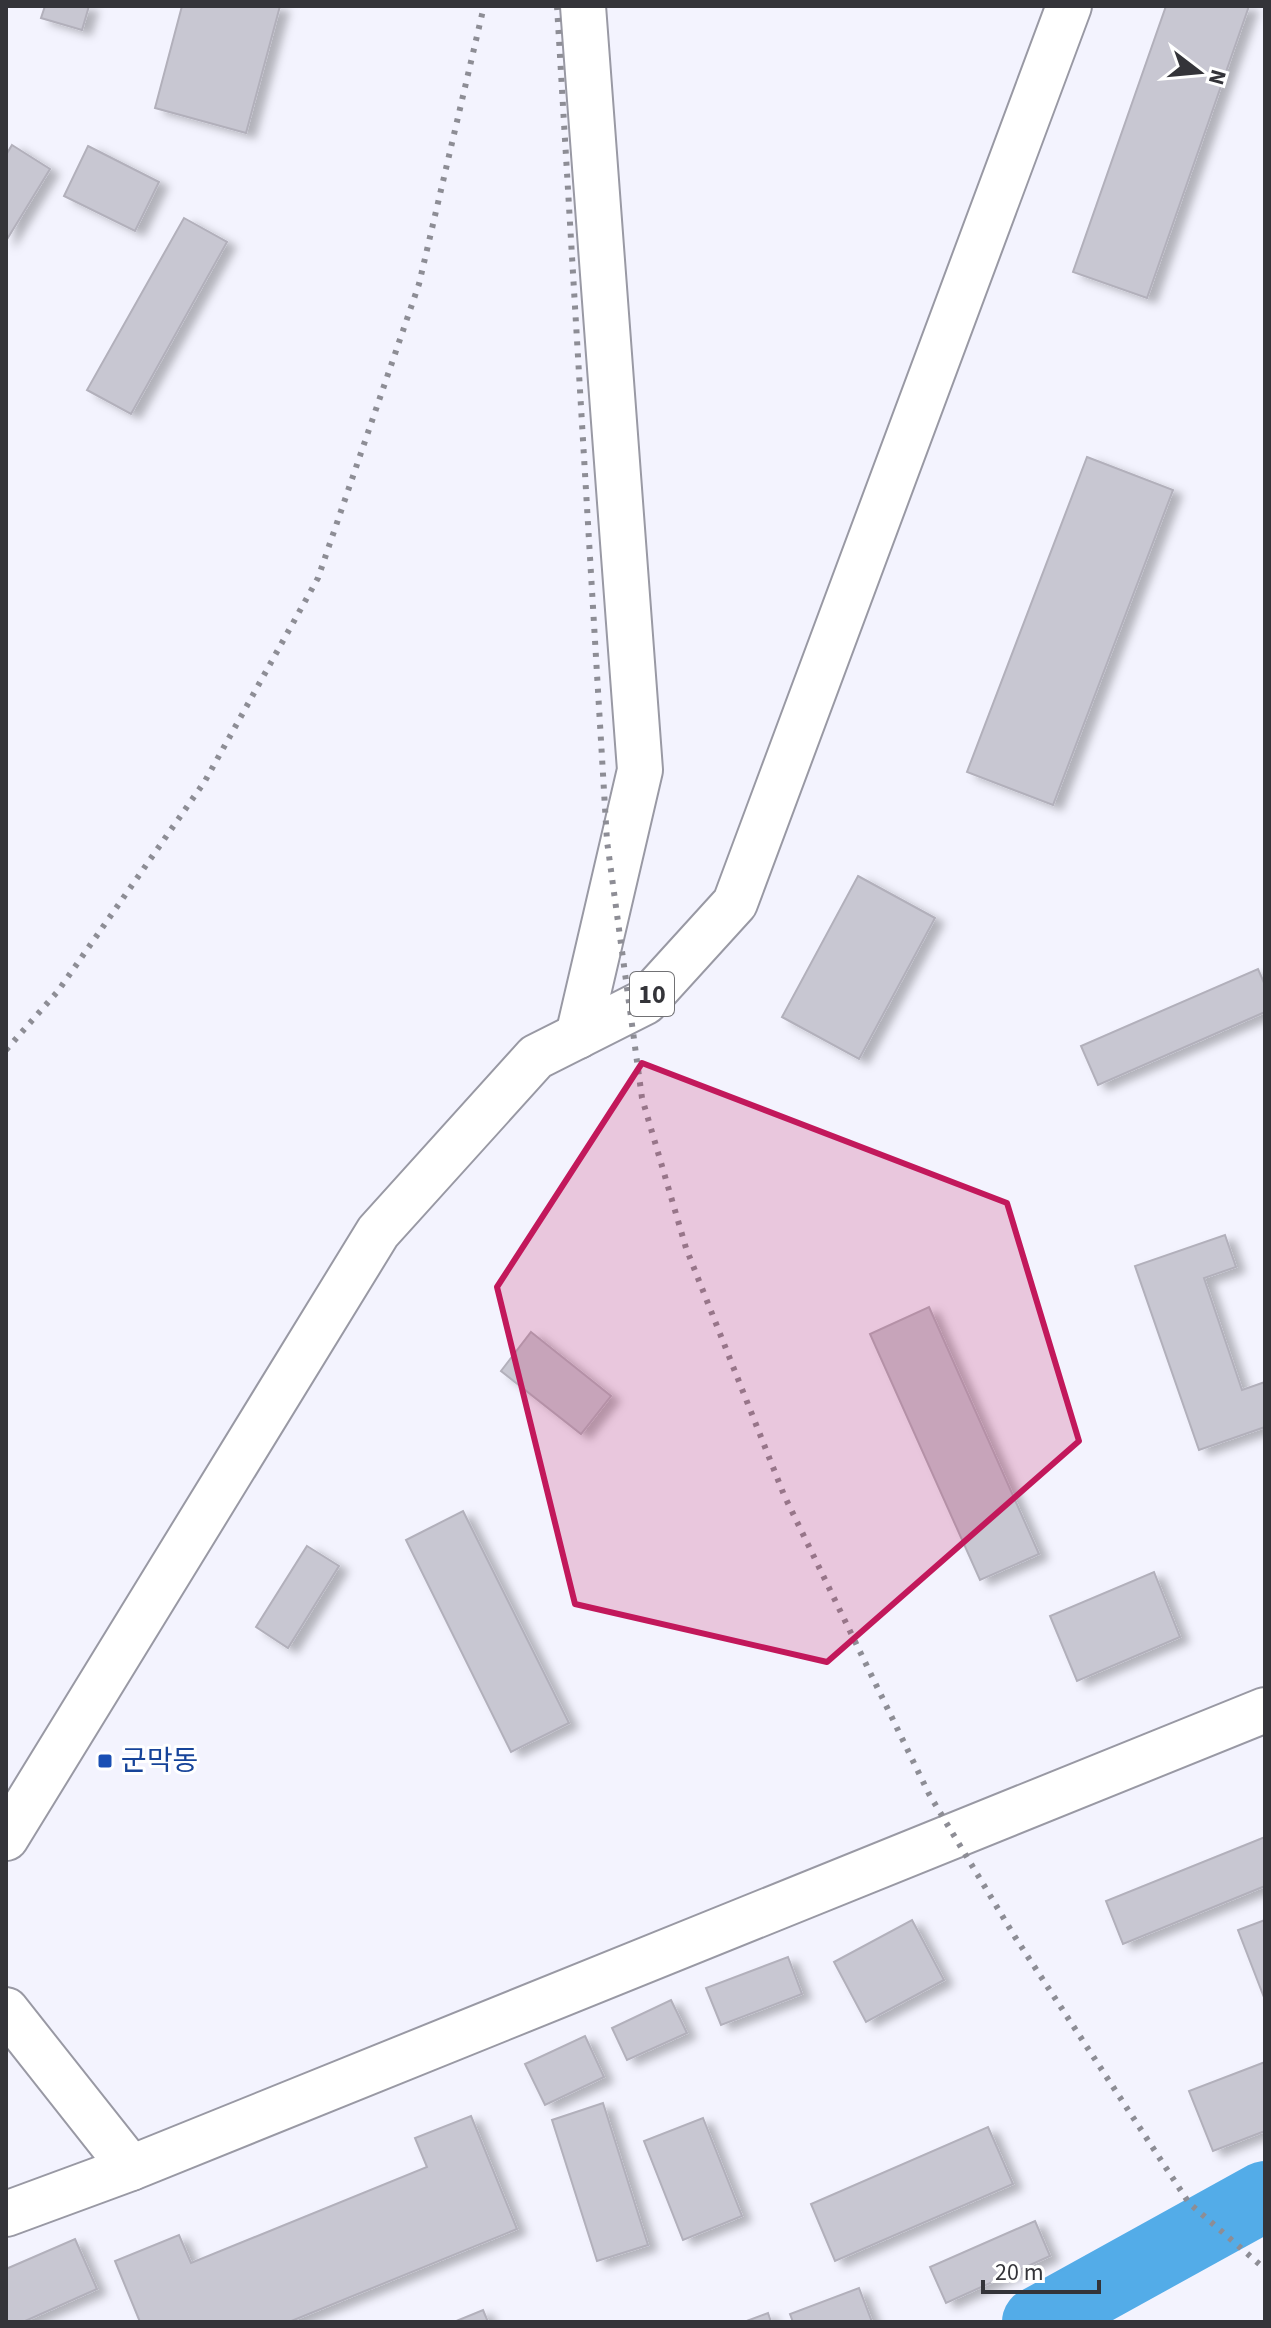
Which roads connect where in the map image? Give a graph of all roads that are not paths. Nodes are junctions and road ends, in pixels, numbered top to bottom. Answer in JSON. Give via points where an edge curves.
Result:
{"nodes":[{"id":1,"x":583,"y":6,"type":"edge"},
{"id":2,"x":1069,"y":6,"type":"edge"},
{"id":3,"x":578,"y":1036,"type":"junction"},
{"id":4,"x":1265,"y":1710,"type":"edge"},
{"id":5,"x":6,"y":1838,"type":"edge"},
{"id":6,"x":6,"y":2010,"type":"edge"},
{"id":7,"x":131,"y":2168,"type":"junction"},
{"id":8,"x":6,"y":2214,"type":"edge"}],
"edges":[{"from":1,"to":3,"type":"main road","via":[[640,770]]},
{"from":2,"to":3,"type":"main road","number":"10","via":[[735,903],[645,1002]]},
{"from":3,"to":5,"type":"main road","number":"10","via":[[536,1057],[378,1232]]},
{"from":4,"to":7,"type":"main road"},
{"from":6,"to":7,"type":"main road"},
{"from":7,"to":8,"type":"main road"}]}
